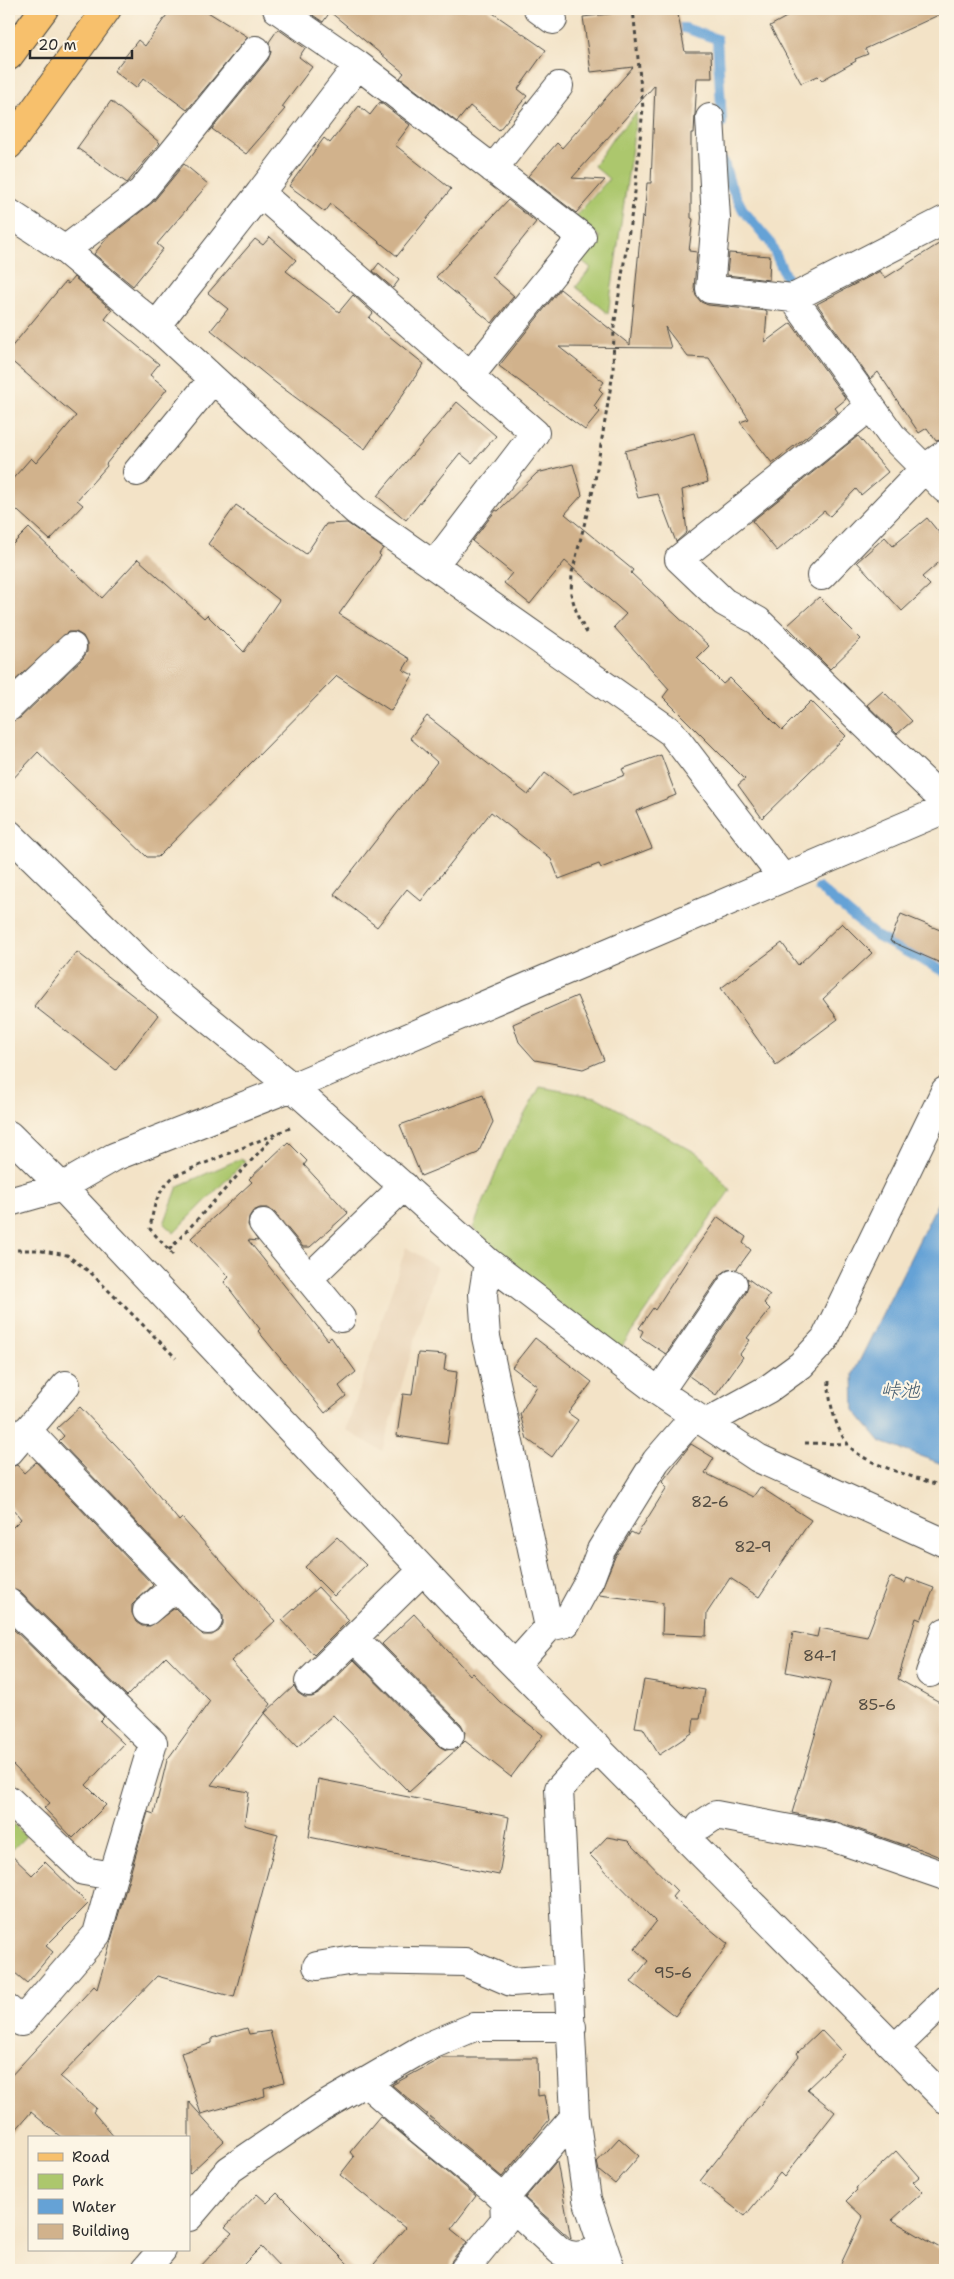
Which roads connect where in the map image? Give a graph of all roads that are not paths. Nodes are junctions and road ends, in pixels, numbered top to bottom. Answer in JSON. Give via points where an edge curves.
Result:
{"nodes":[{"id":1,"x":44,"y":9,"type":"edge"},
{"id":2,"x":107,"y":9,"type":"edge"},
{"id":3,"x":277,"y":9,"type":"edge"},
{"id":4,"x":256,"y":50,"type":"dead end"},
{"id":5,"x":9,"y":56,"type":"edge"},
{"id":6,"x":358,"y":65,"type":"junction"},
{"id":7,"x":559,"y":86,"type":"dead end"},
{"id":8,"x":710,"y":118,"type":"dead end"},
{"id":9,"x":9,"y":144,"type":"edge"},
{"id":10,"x":493,"y":168,"type":"junction"},
{"id":11,"x":260,"y":193,"type":"junction"},
{"id":12,"x":9,"y":213,"type":"edge"},
{"id":13,"x":945,"y":220,"type":"edge"},
{"id":14,"x":65,"y":250,"type":"junction"},
{"id":15,"x":793,"y":298,"type":"junction"},
{"id":16,"x":156,"y":326,"type":"junction"},
{"id":17,"x":469,"y":378,"type":"junction"},
{"id":18,"x":213,"y":379,"type":"junction"},
{"id":19,"x":871,"y":406,"type":"junction"},
{"id":20,"x":935,"y":461,"type":"edge"},
{"id":21,"x":137,"y":472,"type":"dead end"},
{"id":22,"x":945,"y":489,"type":"edge"},
{"id":23,"x":434,"y":565,"type":"junction"},
{"id":24,"x":821,"y":576,"type":"dead end"},
{"id":25,"x":72,"y":647,"type":"dead end"},
{"id":26,"x":9,"y":707,"type":"edge"},
{"id":27,"x":945,"y":802,"type":"edge"},
{"id":28,"x":945,"y":809,"type":"edge"},
{"id":29,"x":13,"y":848,"type":"edge"},
{"id":30,"x":782,"y":877,"type":"junction"},
{"id":31,"x":292,"y":1087,"type":"junction"},
{"id":32,"x":945,"y":1092,"type":"edge"},
{"id":33,"x":9,"y":1135,"type":"edge"},
{"id":34,"x":62,"y":1186,"type":"junction"},
{"id":35,"x":404,"y":1186,"type":"junction"},
{"id":36,"x":9,"y":1202,"type":"edge"},
{"id":37,"x":264,"y":1223,"type":"dead end"},
{"id":38,"x":488,"y":1262,"type":"junction"},
{"id":39,"x":309,"y":1278,"type":"junction"},
{"id":40,"x":733,"y":1284,"type":"dead end"},
{"id":41,"x":341,"y":1318,"type":"dead end"},
{"id":42,"x":66,"y":1385,"type":"dead end"},
{"id":43,"x":659,"y":1392,"type":"junction"},
{"id":44,"x":700,"y":1419,"type":"junction"},
{"id":45,"x":27,"y":1430,"type":"junction"},
{"id":46,"x":9,"y":1452,"type":"edge"},
{"id":47,"x":945,"y":1543,"type":"edge"},
{"id":48,"x":423,"y":1570,"type":"junction"},
{"id":49,"x":175,"y":1587,"type":"junction"},
{"id":50,"x":9,"y":1603,"type":"edge"},
{"id":51,"x":147,"y":1611,"type":"dead end"},
{"id":52,"x":208,"y":1620,"type":"dead end"},
{"id":53,"x":549,"y":1627,"type":"junction"},
{"id":54,"x":945,"y":1632,"type":"edge"},
{"id":55,"x":355,"y":1639,"type":"junction"},
{"id":56,"x":515,"y":1665,"type":"junction"},
{"id":57,"x":930,"y":1673,"type":"dead end"},
{"id":58,"x":309,"y":1682,"type":"dead end"},
{"id":59,"x":450,"y":1735,"type":"dead end"},
{"id":60,"x":598,"y":1747,"type":"junction"},
{"id":61,"x":9,"y":1800,"type":"edge"},
{"id":62,"x":701,"y":1825,"type":"dead end"},
{"id":63,"x":113,"y":1876,"type":"junction"},
{"id":64,"x":945,"y":1876,"type":"edge"},
{"id":65,"x":318,"y":1966,"type":"dead end"},
{"id":66,"x":569,"y":1978,"type":"junction"},
{"id":67,"x":945,"y":2000,"type":"edge"},
{"id":68,"x":9,"y":2010,"type":"edge"},
{"id":69,"x":572,"y":2027,"type":"junction"},
{"id":70,"x":895,"y":2048,"type":"junction"},
{"id":71,"x":365,"y":2082,"type":"junction"},
{"id":72,"x":945,"y":2099,"type":"edge"},
{"id":73,"x":576,"y":2116,"type":"junction"},
{"id":74,"x":504,"y":2199,"type":"junction"},
{"id":75,"x":190,"y":2216,"type":"edge"},
{"id":76,"x":160,"y":2252,"type":"edge"},
{"id":77,"x":607,"y":2260,"type":"edge"},
{"id":78,"x":145,"y":2270,"type":"edge"},
{"id":79,"x":464,"y":2270,"type":"edge"}],
"edges":[{"from":1,"to":5,"type":"main road"},
{"from":2,"to":9,"type":"main road"},
{"from":3,"to":6,"type":"street"},
{"from":4,"to":14,"type":"street","via":[[141,192]]},
{"from":6,"to":10,"type":"street"},
{"from":6,"to":11,"type":"street"},
{"from":7,"to":10,"type":"street"},
{"from":8,"to":15,"type":"street","via":[[703,196],[716,218],[710,289]]},
{"from":10,"to":17,"type":"street","via":[[582,237]]},
{"from":11,"to":16,"type":"street"},
{"from":11,"to":17,"type":"street"},
{"from":12,"to":14,"type":"street"},
{"from":13,"to":15,"type":"street"},
{"from":14,"to":16,"type":"street"},
{"from":15,"to":19,"type":"street"},
{"from":16,"to":18,"type":"street"},
{"from":17,"to":23,"type":"street","via":[[535,433]]},
{"from":18,"to":21,"type":"street"},
{"from":18,"to":23,"type":"street","via":[[355,510]]},
{"from":19,"to":20,"type":"street","via":[[892,436]]},
{"from":19,"to":27,"type":"street","via":[[679,559],[724,602],[758,621]]},
{"from":20,"to":22,"type":"street"},
{"from":20,"to":24,"type":"street"},
{"from":23,"to":30,"type":"street","via":[[671,732]]},
{"from":25,"to":26,"type":"street"},
{"from":28,"to":30,"type":"street"},
{"from":29,"to":31,"type":"street","via":[[150,972]]},
{"from":30,"to":31,"type":"street"},
{"from":31,"to":34,"type":"street","via":[[114,1158]]},
{"from":31,"to":35,"type":"street"},
{"from":32,"to":44,"type":"street","via":[[826,1339],[801,1365],[768,1389]]},
{"from":33,"to":34,"type":"street"},
{"from":34,"to":36,"type":"street"},
{"from":34,"to":48,"type":"street"},
{"from":35,"to":38,"type":"street"},
{"from":35,"to":39,"type":"street"},
{"from":37,"to":39,"type":"street"},
{"from":38,"to":43,"type":"street"},
{"from":38,"to":53,"type":"street","via":[[483,1294],[486,1337]]},
{"from":39,"to":41,"type":"street"},
{"from":40,"to":43,"type":"street"},
{"from":42,"to":45,"type":"street"},
{"from":43,"to":44,"type":"street"},
{"from":44,"to":47,"type":"street","via":[[758,1458]]},
{"from":44,"to":53,"type":"street","via":[[656,1462],[601,1550],[590,1579],[566,1623]]},
{"from":45,"to":46,"type":"street"},
{"from":45,"to":49,"type":"street"},
{"from":48,"to":55,"type":"street"},
{"from":48,"to":56,"type":"street"},
{"from":49,"to":51,"type":"street"},
{"from":49,"to":52,"type":"street"},
{"from":50,"to":63,"type":"street","via":[[152,1743]]},
{"from":53,"to":56,"type":"street"},
{"from":54,"to":57,"type":"street"},
{"from":55,"to":58,"type":"street"},
{"from":55,"to":59,"type":"street"},
{"from":56,"to":60,"type":"street"},
{"from":60,"to":66,"type":"street","via":[[559,1789]]},
{"from":60,"to":70,"type":"street"},
{"from":61,"to":63,"type":"street","via":[[84,1871]]},
{"from":62,"to":64,"type":"street","via":[[716,1815],[832,1837]]},
{"from":63,"to":68,"type":"street","via":[[97,1934],[21,2022]]},
{"from":65,"to":66,"type":"street","via":[[354,1960],[465,1962],[511,1982]]},
{"from":66,"to":69,"type":"street"},
{"from":67,"to":70,"type":"street"},
{"from":69,"to":71,"type":"street","via":[[474,2027],[422,2049]]},
{"from":69,"to":73,"type":"street"},
{"from":70,"to":72,"type":"street"},
{"from":71,"to":74,"type":"street"},
{"from":71,"to":75,"type":"street","via":[[229,2170]]},
{"from":73,"to":74,"type":"street"},
{"from":73,"to":77,"type":"street","via":[[587,2199]]},
{"from":74,"to":77,"type":"street","via":[[569,2257]]},
{"from":74,"to":79,"type":"street","via":[[506,2220]]},
{"from":76,"to":78,"type":"street"}]}
